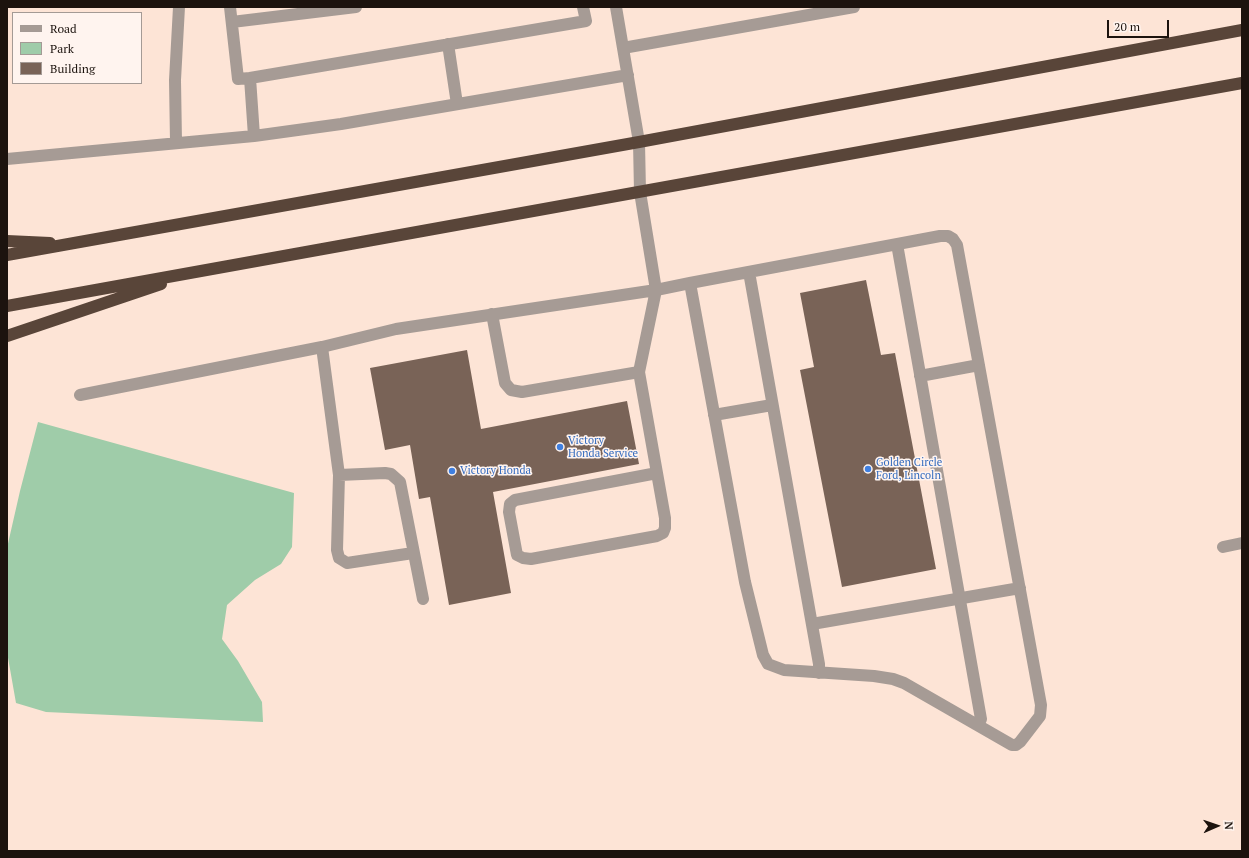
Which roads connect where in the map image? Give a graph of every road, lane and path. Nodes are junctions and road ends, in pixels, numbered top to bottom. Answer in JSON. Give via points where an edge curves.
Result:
{"nodes":[{"id":1,"x":179,"y":7,"type":"edge"},
{"id":2,"x":230,"y":7,"type":"edge"},
{"id":3,"x":356,"y":7,"type":"edge"},
{"id":4,"x":583,"y":7,"type":"edge"},
{"id":5,"x":616,"y":7,"type":"edge"},
{"id":6,"x":854,"y":7,"type":"edge"},
{"id":7,"x":232,"y":22,"type":"junction"},
{"id":8,"x":1242,"y":30,"type":"edge"},
{"id":9,"x":448,"y":44,"type":"junction"},
{"id":10,"x":623,"y":48,"type":"junction"},
{"id":11,"x":628,"y":75,"type":"junction"},
{"id":12,"x":250,"y":78,"type":"junction"},
{"id":13,"x":1242,"y":83,"type":"edge"},
{"id":14,"x":457,"y":104,"type":"junction"},
{"id":15,"x":254,"y":136,"type":"junction"},
{"id":16,"x":176,"y":142,"type":"junction"},
{"id":17,"x":639,"y":142,"type":"junction"},
{"id":18,"x":7,"y":159,"type":"edge"},
{"id":19,"x":640,"y":192,"type":"junction"},
{"id":20,"x":7,"y":241,"type":"edge"},
{"id":21,"x":73,"y":244,"type":"junction"},
{"id":22,"x":897,"y":244,"type":"junction"},
{"id":23,"x":7,"y":255,"type":"edge"},
{"id":24,"x":200,"y":271,"type":"junction"},
{"id":25,"x":749,"y":272,"type":"junction"},
{"id":26,"x":690,"y":283,"type":"junction"},
{"id":27,"x":656,"y":290,"type":"junction"},
{"id":28,"x":7,"y":306,"type":"edge"},
{"id":29,"x":492,"y":314,"type":"junction"},
{"id":30,"x":7,"y":336,"type":"edge"},
{"id":31,"x":322,"y":347,"type":"junction"},
{"id":32,"x":979,"y":365,"type":"junction"},
{"id":33,"x":639,"y":372,"type":"junction"},
{"id":34,"x":920,"y":376,"type":"junction"},
{"id":35,"x":80,"y":395,"type":"dead end"},
{"id":36,"x":772,"y":405,"type":"junction"},
{"id":37,"x":714,"y":415,"type":"junction"},
{"id":38,"x":657,"y":473,"type":"junction"},
{"id":39,"x":338,"y":475,"type":"junction"},
{"id":40,"x":1242,"y":543,"type":"edge"},
{"id":41,"x":1223,"y":547,"type":"dead end"},
{"id":42,"x":413,"y":553,"type":"junction"},
{"id":43,"x":1020,"y":588,"type":"junction"},
{"id":44,"x":960,"y":598,"type":"junction"},
{"id":45,"x":422,"y":599,"type":"dead end"},
{"id":46,"x":812,"y":624,"type":"junction"},
{"id":47,"x":819,"y":672,"type":"junction"},
{"id":48,"x":978,"y":725,"type":"junction"}],
"edges":[{"from":1,"to":16,"type":"street","via":[[175,80]]},
{"from":2,"to":7,"type":"street"},
{"from":3,"to":7,"type":"street"},
{"from":4,"to":9,"type":"street","via":[[586,21]]},
{"from":5,"to":10,"type":"street"},
{"from":6,"to":10,"type":"street"},
{"from":7,"to":12,"type":"street","via":[[238,79]]},
{"from":8,"to":17,"type":"highway"},
{"from":9,"to":12,"type":"street"},
{"from":9,"to":14,"type":"street"},
{"from":10,"to":11,"type":"street"},
{"from":11,"to":14,"type":"street"},
{"from":11,"to":17,"type":"street"},
{"from":12,"to":15,"type":"street"},
{"from":13,"to":19,"type":"highway"},
{"from":14,"to":15,"type":"street"},
{"from":15,"to":16,"type":"street"},
{"from":16,"to":18,"type":"street"},
{"from":17,"to":19,"type":"street"},
{"from":17,"to":21,"type":"highway"},
{"from":19,"to":24,"type":"highway"},
{"from":19,"to":27,"type":"street"},
{"from":20,"to":21,"type":"highway"},
{"from":21,"to":23,"type":"highway"},
{"from":22,"to":25,"type":"street"},
{"from":22,"to":32,"type":"street","via":[[940,236],[953,239],[957,245]]},
{"from":22,"to":34,"type":"street"},
{"from":24,"to":28,"type":"highway"},
{"from":24,"to":30,"type":"highway"},
{"from":25,"to":26,"type":"street"},
{"from":25,"to":36,"type":"street"},
{"from":26,"to":27,"type":"street"},
{"from":26,"to":37,"type":"street"},
{"from":27,"to":29,"type":"street"},
{"from":27,"to":33,"type":"street"},
{"from":29,"to":31,"type":"street","via":[[396,329]]},
{"from":29,"to":33,"type":"street","via":[[505,383],[511,390],[522,392]]},
{"from":31,"to":35,"type":"street"},
{"from":31,"to":39,"type":"street"},
{"from":32,"to":34,"type":"street"},
{"from":32,"to":43,"type":"street"},
{"from":33,"to":38,"type":"street"},
{"from":34,"to":44,"type":"street"},
{"from":36,"to":37,"type":"street"},
{"from":36,"to":46,"type":"street"},
{"from":37,"to":47,"type":"street","via":[[745,582],[763,655],[768,664],[784,670]]},
{"from":38,"to":38,"type":"street","via":[[665,518],[663,533],[531,559],[517,555],[509,512],[510,504],[515,500]]},
{"from":39,"to":42,"type":"street","via":[[386,473],[397,478],[400,482]]},
{"from":39,"to":42,"type":"street","via":[[339,558],[347,563]]},
{"from":40,"to":41,"type":"street"},
{"from":42,"to":45,"type":"street"},
{"from":43,"to":44,"type":"street"},
{"from":43,"to":48,"type":"street","via":[[1041,705],[1040,716],[1016,745]]},
{"from":44,"to":46,"type":"street"},
{"from":44,"to":48,"type":"street","via":[[981,719]]},
{"from":46,"to":47,"type":"street"},
{"from":47,"to":48,"type":"street","via":[[893,679]]}]}
